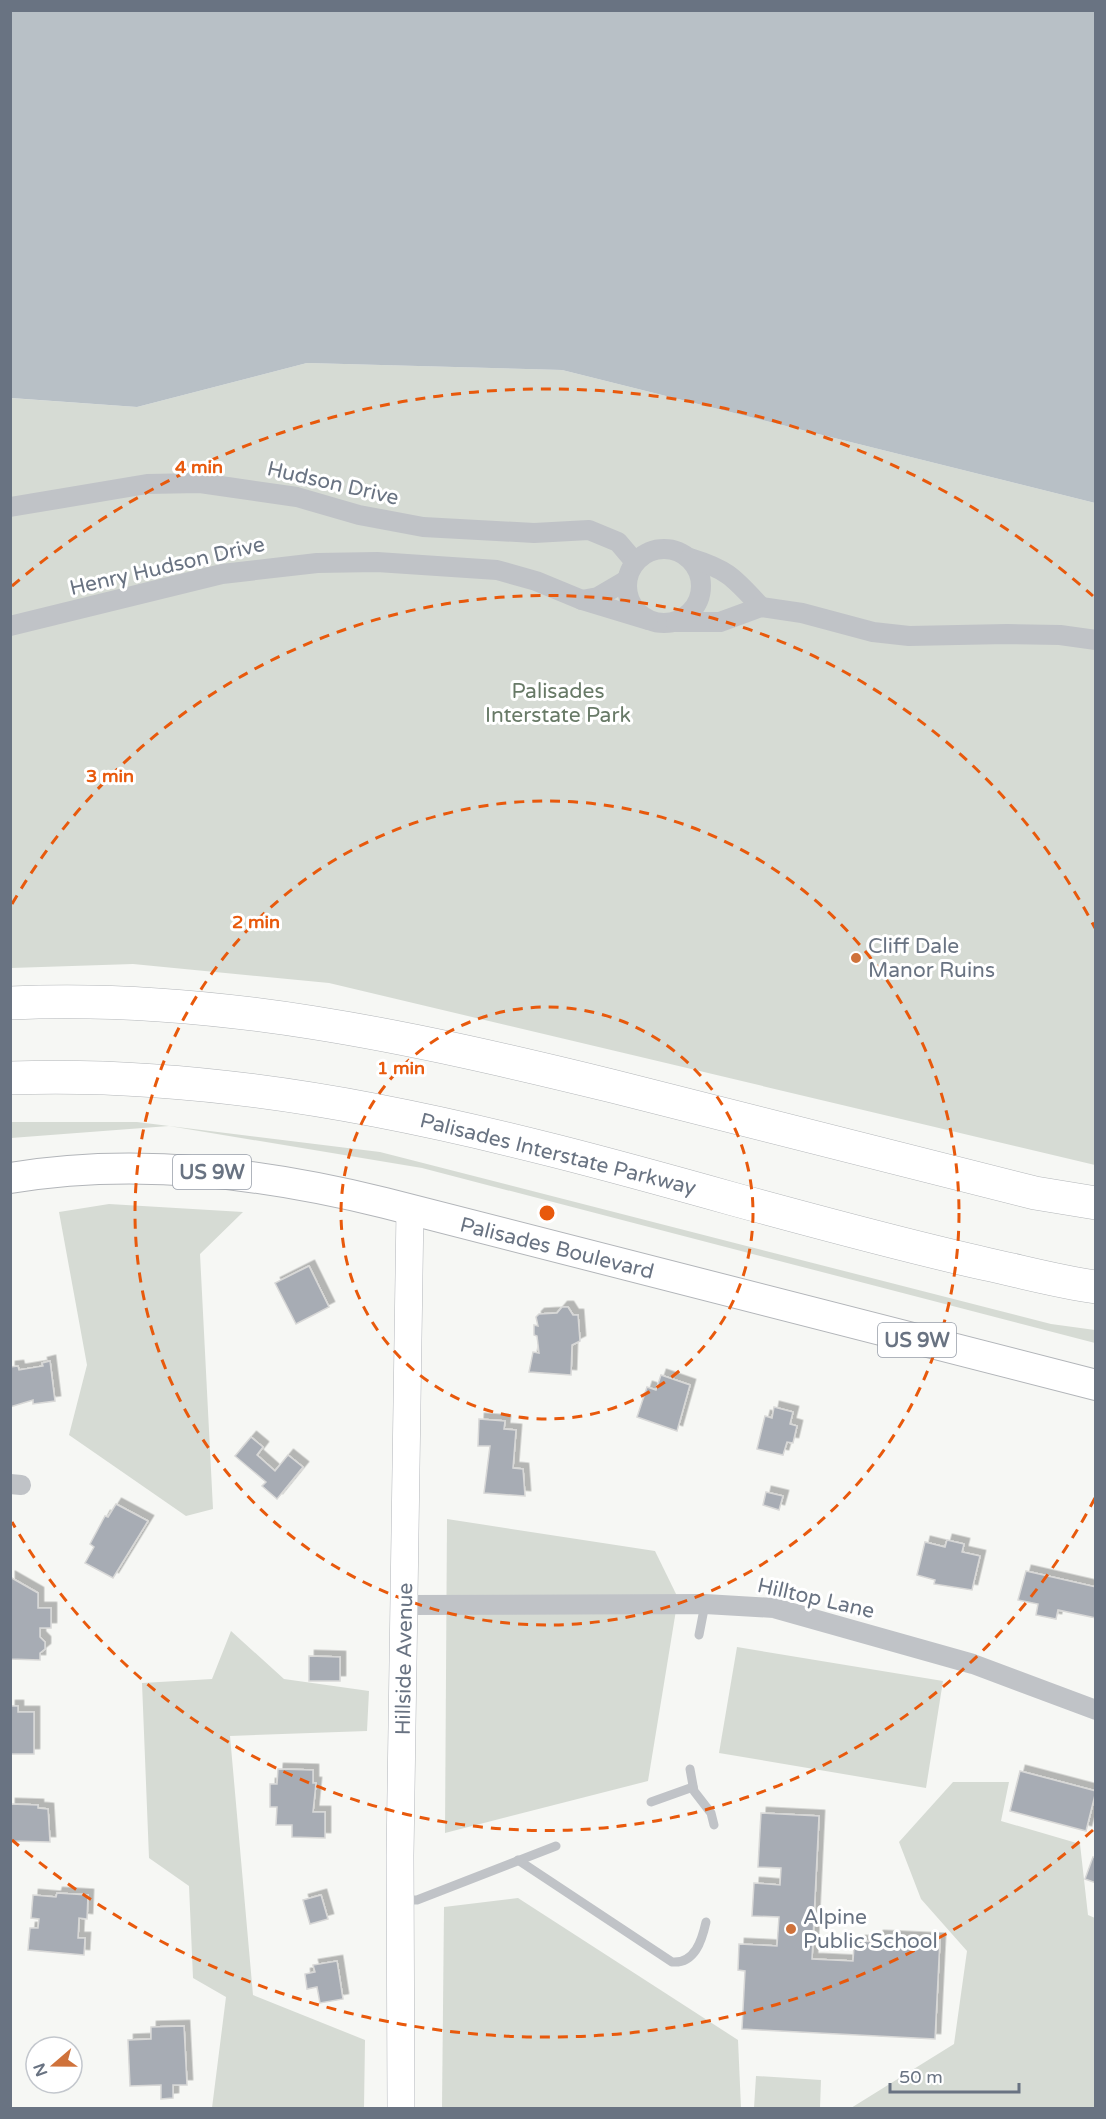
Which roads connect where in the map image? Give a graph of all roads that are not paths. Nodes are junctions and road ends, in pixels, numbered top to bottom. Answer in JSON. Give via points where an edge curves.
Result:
{"nodes":[{"id":1,"x":10,"y":507,"type":"edge"},
{"id":2,"x":690,"y":558,"type":"junction"},
{"id":3,"x":635,"y":562,"type":"junction"},
{"id":4,"x":627,"y":580,"type":"junction"},
{"id":5,"x":582,"y":600,"type":"junction"},
{"id":6,"x":761,"y":608,"type":"junction"},
{"id":7,"x":648,"y":620,"type":"junction"},
{"id":8,"x":676,"y":622,"type":"junction"},
{"id":9,"x":10,"y":626,"type":"edge"},
{"id":10,"x":1095,"y":640,"type":"edge"},
{"id":11,"x":10,"y":1003,"type":"edge"},
{"id":12,"x":10,"y":1078,"type":"edge"},
{"id":13,"x":10,"y":1178,"type":"edge"},
{"id":14,"x":1095,"y":1203,"type":"edge"},
{"id":15,"x":410,"y":1210,"type":"junction"},
{"id":16,"x":1095,"y":1287,"type":"edge"},
{"id":17,"x":1095,"y":1385,"type":"edge"},
{"id":18,"x":705,"y":1604,"type":"junction"},
{"id":19,"x":406,"y":1605,"type":"junction"},
{"id":20,"x":699,"y":1635,"type":"dead end"},
{"id":21,"x":1095,"y":1710,"type":"edge"},
{"id":22,"x":690,"y":1770,"type":"dead end"},
{"id":23,"x":693,"y":1787,"type":"junction"},
{"id":24,"x":651,"y":1802,"type":"dead end"},
{"id":25,"x":714,"y":1825,"type":"dead end"},
{"id":26,"x":556,"y":1845,"type":"dead end"},
{"id":27,"x":518,"y":1860,"type":"junction"},
{"id":28,"x":400,"y":1900,"type":"junction"},
{"id":29,"x":706,"y":1922,"type":"dead end"},
{"id":30,"x":400,"y":2109,"type":"edge"}],
"edges":[{"from":1,"to":3,"type":"street","name":"Hudson Drive","via":[[147,484],[200,483],[297,497],[359,515],[423,527],[589,530],[618,542]]},
{"from":2,"to":3,"type":"street","via":[[668,548],[644,554]]},
{"from":2,"to":6,"type":"street","via":[[718,566]]},
{"from":2,"to":8,"type":"street","via":[[700,574],[701,594],[696,606]]},
{"from":3,"to":4,"type":"street"},
{"from":4,"to":5,"type":"street","via":[[598,597]]},
{"from":4,"to":7,"type":"street","via":[[631,603]]},
{"from":5,"to":7,"type":"street","name":"Henry Hudson Drive"},
{"from":5,"to":9,"type":"street","name":"Henry Hudson Drive","via":[[497,570],[377,562],[317,563],[222,574]]},
{"from":6,"to":8,"type":"street","name":"Henry Hudson Drive","via":[[720,622]]},
{"from":6,"to":10,"type":"street","name":"Henry Hudson Drive","via":[[909,636],[1018,634]]},
{"from":7,"to":8,"type":"street","name":"Henry Hudson Drive"},
{"from":11,"to":14,"type":"highway","via":[[50,1001],[204,1008],[349,1027],[520,1063],[1035,1192]]},
{"from":12,"to":16,"type":"highway","name":"Palisades Interstate Parkway","via":[[67,1076],[213,1086],[377,1109],[497,1135],[915,1248]]},
{"from":13,"to":15,"type":"main road","name":"Palisades Boulevard","number":"US 9W","via":[[100,1169],[212,1172],[296,1183]]},
{"from":15,"to":17,"type":"main road","name":"Palisades Boulevard","number":"US 9W"},
{"from":15,"to":19,"type":"main road","name":"Hillside Avenue"},
{"from":18,"to":19,"type":"street","name":"Hilltop Lane"},
{"from":18,"to":20,"type":"lane"},
{"from":18,"to":21,"type":"street","name":"Hilltop Lane","via":[[785,1611],[974,1664]]},
{"from":19,"to":28,"type":"main road","name":"Hillside Avenue"},
{"from":22,"to":23,"type":"lane"},
{"from":23,"to":24,"type":"lane"},
{"from":23,"to":25,"type":"lane","via":[[711,1813]]},
{"from":26,"to":27,"type":"lane"},
{"from":27,"to":28,"type":"lane","via":[[417,1900]]},
{"from":27,"to":29,"type":"lane","via":[[672,1962],[694,1953]]},
{"from":28,"to":30,"type":"main road","name":"Hillside Avenue"}]}
